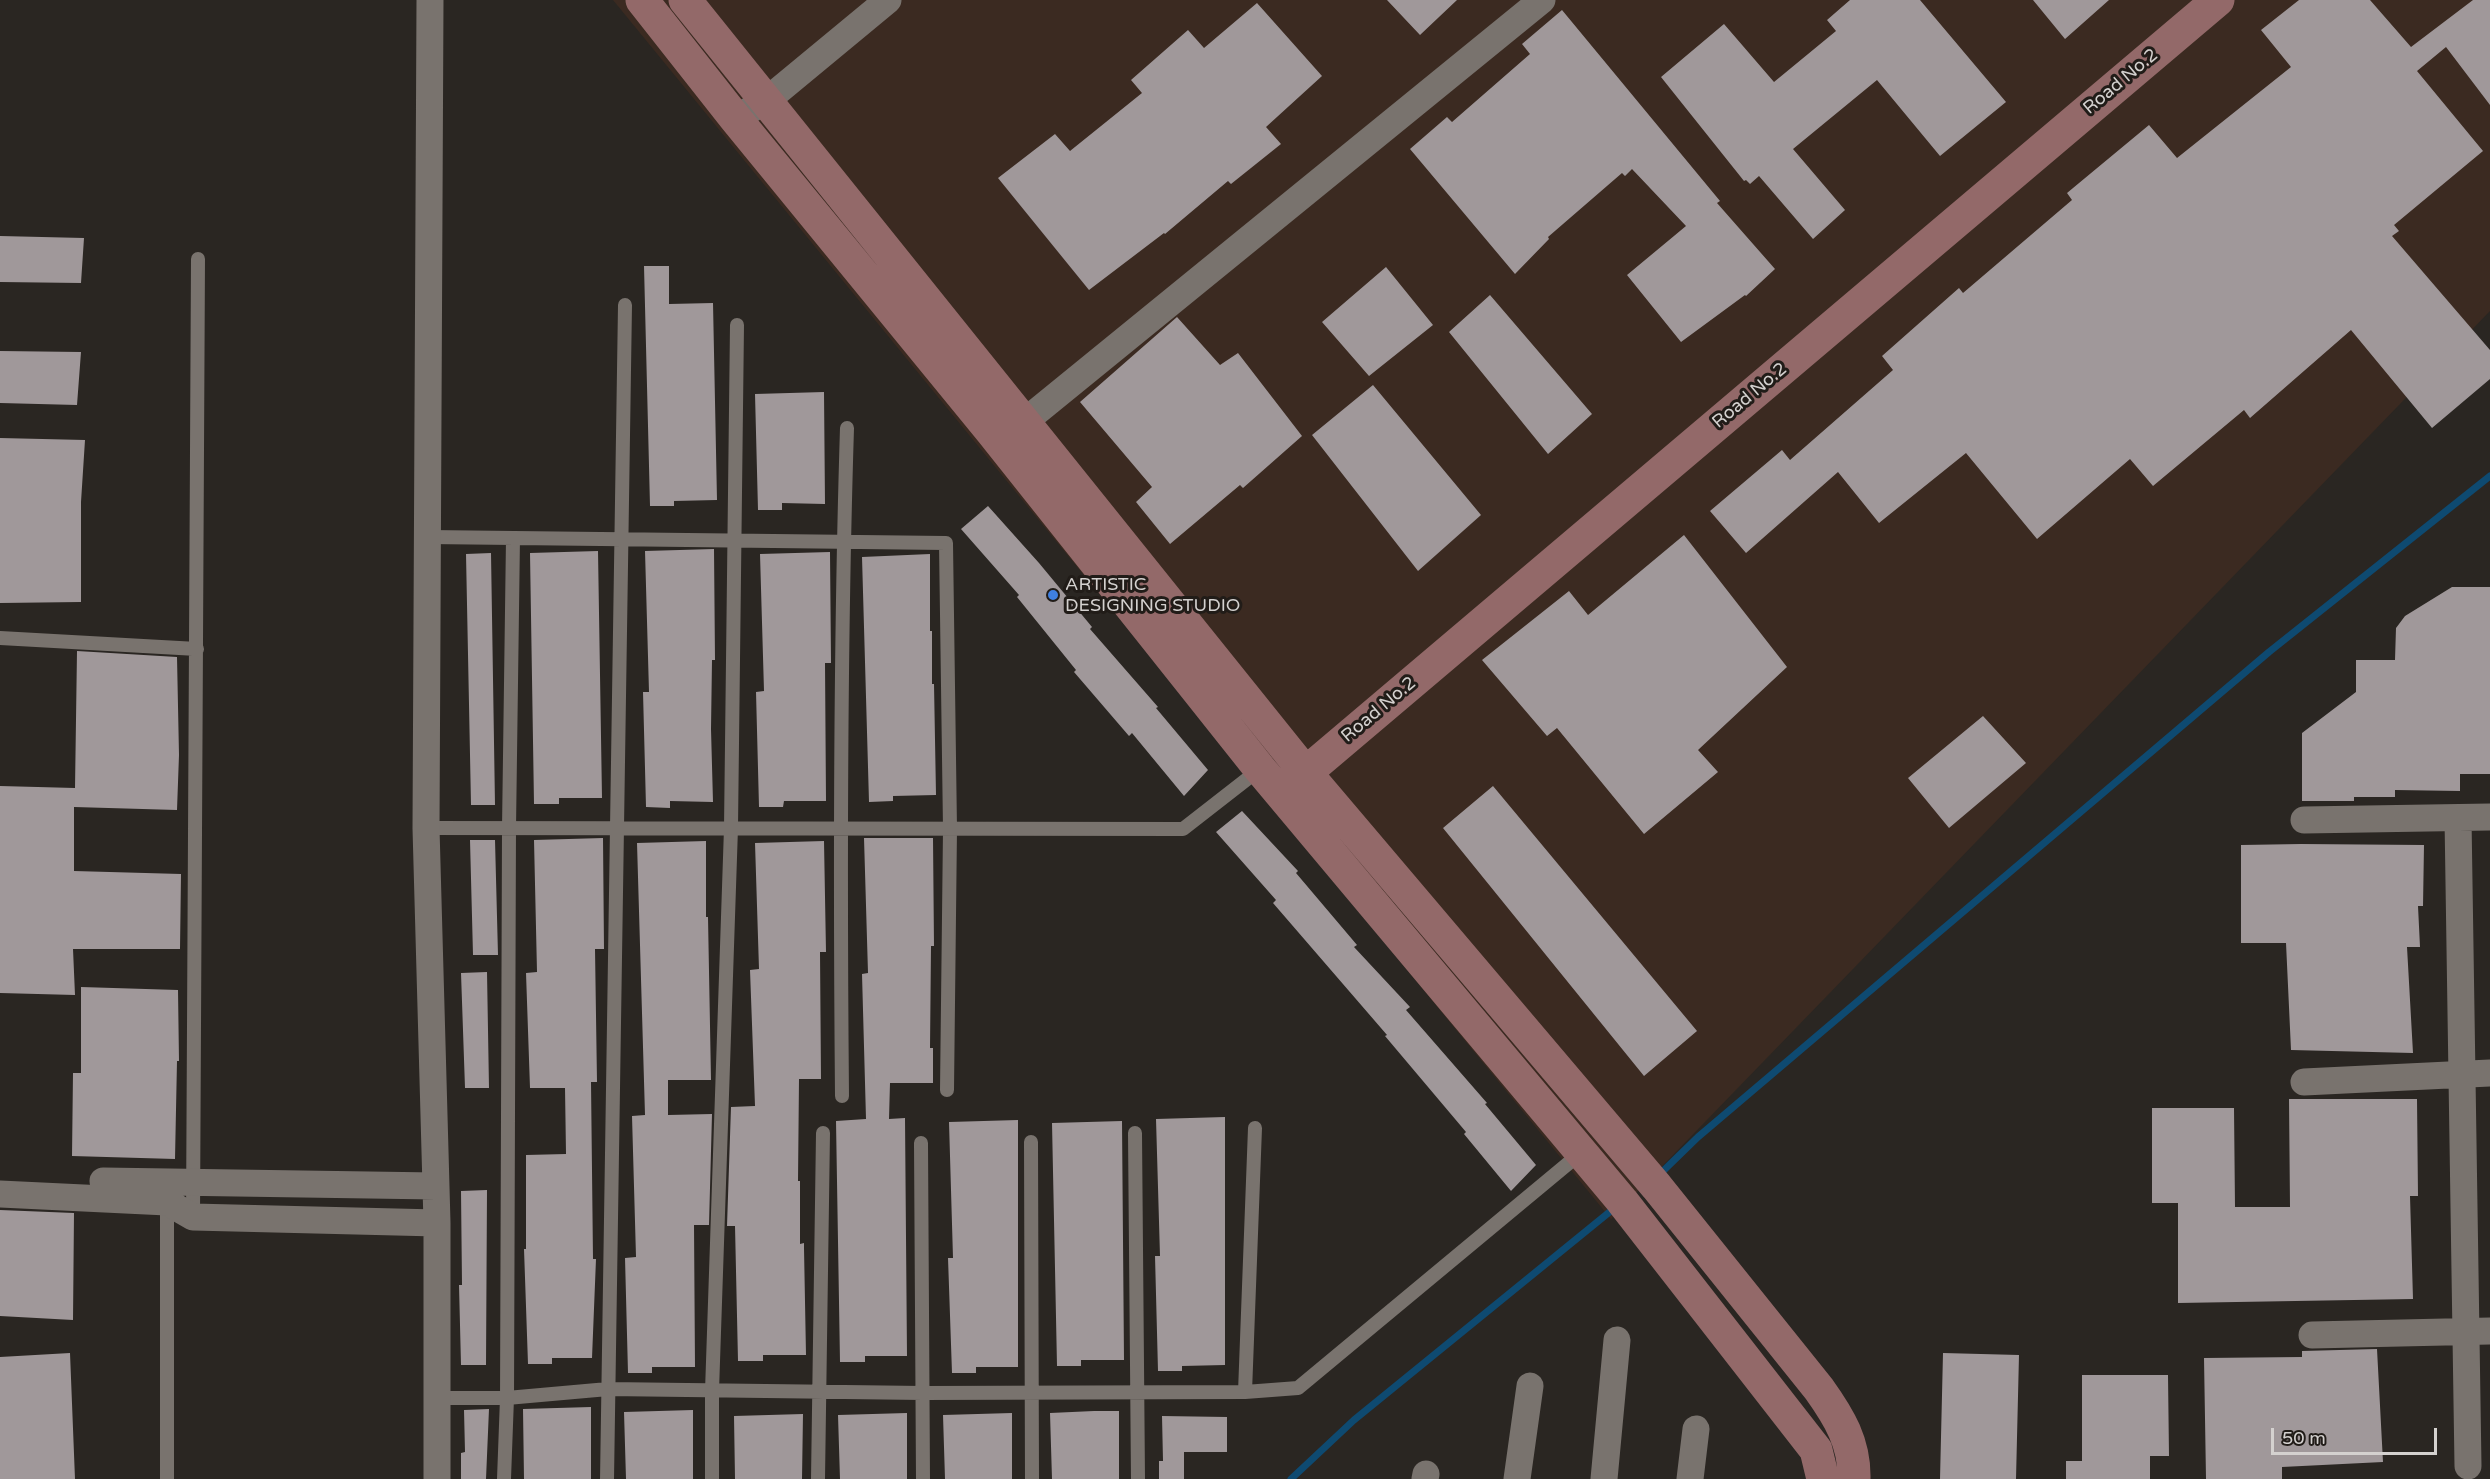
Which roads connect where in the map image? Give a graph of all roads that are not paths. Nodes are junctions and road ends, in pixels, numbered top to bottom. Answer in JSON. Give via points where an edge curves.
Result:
{"nodes":[{"id":1,"x":429,"y":0,"type":"edge"},
{"id":2,"x":642,"y":0,"type":"edge"},
{"id":3,"x":685,"y":0,"type":"edge"},
{"id":4,"x":888,"y":0,"type":"edge"},
{"id":5,"x":1542,"y":0,"type":"edge"},
{"id":6,"x":2218,"y":0,"type":"edge"},
{"id":7,"x":766,"y":101,"type":"junction"},
{"id":8,"x":735,"y":118,"type":"junction"},
{"id":9,"x":198,"y":259,"type":"dead end"},
{"id":10,"x":625,"y":305,"type":"dead end"},
{"id":11,"x":737,"y":325,"type":"dead end"},
{"id":12,"x":1024,"y":422,"type":"junction"},
{"id":13,"x":847,"y":428,"type":"dead end"},
{"id":14,"x":992,"y":432,"type":"junction"},
{"id":15,"x":428,"y":537,"type":"junction"},
{"id":16,"x":513,"y":538,"type":"junction"},
{"id":17,"x":622,"y":540,"type":"junction"},
{"id":18,"x":734,"y":542,"type":"junction"},
{"id":19,"x":843,"y":542,"type":"junction"},
{"id":20,"x":0,"y":638,"type":"edge"},
{"id":21,"x":197,"y":649,"type":"junction"},
{"id":22,"x":1260,"y":769,"type":"junction"},
{"id":23,"x":1293,"y":783,"type":"junction"},
{"id":24,"x":2490,"y":817,"type":"edge"},
{"id":25,"x":2458,"y":818,"type":"junction"},
{"id":26,"x":2304,"y":820,"type":"dead end"},
{"id":27,"x":426,"y":828,"type":"junction"},
{"id":28,"x":509,"y":828,"type":"junction"},
{"id":29,"x":618,"y":828,"type":"junction"},
{"id":30,"x":731,"y":828,"type":"junction"},
{"id":31,"x":840,"y":829,"type":"junction"},
{"id":32,"x":950,"y":829,"type":"junction"},
{"id":33,"x":2490,"y":1073,"type":"edge"},
{"id":34,"x":2462,"y":1074,"type":"junction"},
{"id":35,"x":2304,"y":1082,"type":"dead end"},
{"id":36,"x":947,"y":1090,"type":"dead end"},
{"id":37,"x":842,"y":1096,"type":"dead end"},
{"id":38,"x":1255,"y":1128,"type":"dead end"},
{"id":39,"x":823,"y":1133,"type":"dead end"},
{"id":40,"x":1135,"y":1134,"type":"dead end"},
{"id":41,"x":1032,"y":1142,"type":"dead end"},
{"id":42,"x":921,"y":1143,"type":"dead end"},
{"id":43,"x":1582,"y":1152,"type":"junction"},
{"id":44,"x":0,"y":1179,"type":"edge"},
{"id":45,"x":436,"y":1186,"type":"junction"},
{"id":46,"x":1657,"y":1187,"type":"junction"},
{"id":47,"x":176,"y":1189,"type":"junction"},
{"id":48,"x":0,"y":1194,"type":"edge"},
{"id":49,"x":1628,"y":1210,"type":"junction"},
{"id":50,"x":437,"y":1223,"type":"junction"},
{"id":51,"x":2478,"y":1331,"type":"edge"},
{"id":52,"x":2312,"y":1335,"type":"dead end"},
{"id":53,"x":1617,"y":1340,"type":"dead end"},
{"id":54,"x":1530,"y":1386,"type":"dead end"},
{"id":55,"x":608,"y":1389,"type":"junction"},
{"id":56,"x":712,"y":1391,"type":"junction"},
{"id":57,"x":819,"y":1392,"type":"junction"},
{"id":58,"x":1031,"y":1392,"type":"junction"},
{"id":59,"x":1245,"y":1392,"type":"junction"},
{"id":60,"x":1139,"y":1393,"type":"junction"},
{"id":61,"x":923,"y":1394,"type":"junction"},
{"id":62,"x":438,"y":1398,"type":"junction"},
{"id":63,"x":507,"y":1398,"type":"junction"},
{"id":64,"x":1696,"y":1429,"type":"dead end"},
{"id":65,"x":2468,"y":1466,"type":"dead end"},
{"id":66,"x":167,"y":1479,"type":"edge"},
{"id":67,"x":436,"y":1479,"type":"edge"},
{"id":68,"x":504,"y":1479,"type":"edge"},
{"id":69,"x":607,"y":1479,"type":"edge"},
{"id":70,"x":712,"y":1479,"type":"edge"},
{"id":71,"x":818,"y":1479,"type":"edge"},
{"id":72,"x":922,"y":1479,"type":"edge"},
{"id":73,"x":1032,"y":1479,"type":"edge"},
{"id":74,"x":1138,"y":1479,"type":"edge"},
{"id":75,"x":1517,"y":1479,"type":"edge"},
{"id":76,"x":1604,"y":1479,"type":"edge"},
{"id":77,"x":1690,"y":1479,"type":"edge"},
{"id":78,"x":1823,"y":1479,"type":"edge"},
{"id":79,"x":1854,"y":1479,"type":"edge"}],
"edges":[{"from":1,"to":15,"type":"street"},
{"from":2,"to":8,"type":"main road"},
{"from":3,"to":7,"type":"main road"},
{"from":4,"to":7,"type":"street"},
{"from":5,"to":12,"type":"street"},
{"from":6,"to":23,"type":"main road","name":"Road No.2"},
{"from":7,"to":8,"type":"street"},
{"from":7,"to":12,"type":"main road"},
{"from":8,"to":14,"type":"main road"},
{"from":9,"to":21,"type":"lane"},
{"from":10,"to":17,"type":"lane"},
{"from":11,"to":18,"type":"lane"},
{"from":12,"to":14,"type":"street"},
{"from":12,"to":23,"type":"main road"},
{"from":13,"to":19,"type":"lane"},
{"from":14,"to":22,"type":"main road"},
{"from":15,"to":16,"type":"lane"},
{"from":15,"to":27,"type":"street"},
{"from":16,"to":17,"type":"lane"},
{"from":16,"to":28,"type":"lane"},
{"from":17,"to":18,"type":"lane"},
{"from":17,"to":29,"type":"lane"},
{"from":18,"to":19,"type":"lane"},
{"from":18,"to":30,"type":"lane"},
{"from":19,"to":31,"type":"lane"},
{"from":19,"to":32,"type":"lane","via":[[946,543]]},
{"from":20,"to":21,"type":"lane"},
{"from":21,"to":47,"type":"lane"},
{"from":22,"to":23,"type":"main road"},
{"from":22,"to":32,"type":"lane","via":[[1183,829]]},
{"from":23,"to":43,"type":"main road"},
{"from":23,"to":46,"type":"main road"},
{"from":24,"to":25,"type":"street"},
{"from":25,"to":26,"type":"street"},
{"from":25,"to":34,"type":"street"},
{"from":27,"to":28,"type":"lane"},
{"from":27,"to":45,"type":"street"},
{"from":28,"to":29,"type":"lane"},
{"from":28,"to":63,"type":"lane"},
{"from":29,"to":30,"type":"lane"},
{"from":29,"to":55,"type":"lane"},
{"from":30,"to":31,"type":"lane"},
{"from":30,"to":56,"type":"lane"},
{"from":31,"to":32,"type":"lane"},
{"from":31,"to":37,"type":"lane"},
{"from":32,"to":36,"type":"lane"},
{"from":33,"to":34,"type":"street"},
{"from":34,"to":35,"type":"street"},
{"from":34,"to":51,"type":"street"},
{"from":38,"to":59,"type":"lane"},
{"from":39,"to":57,"type":"lane"},
{"from":40,"to":60,"type":"lane"},
{"from":41,"to":58,"type":"lane"},
{"from":42,"to":61,"type":"lane"},
{"from":43,"to":49,"type":"main road"},
{"from":43,"to":59,"type":"lane","via":[[1298,1388]]},
{"from":44,"to":47,"type":"street"},
{"from":45,"to":47,"type":"street"},
{"from":45,"to":50,"type":"street"},
{"from":46,"to":49,"type":"main road"},
{"from":46,"to":79,"type":"main road","via":[[1836,1413],[1849,1438]]},
{"from":47,"to":48,"type":"street"},
{"from":47,"to":50,"type":"street","via":[[193,1217]]},
{"from":47,"to":66,"type":"lane"},
{"from":49,"to":78,"type":"main road","via":[[1816,1450]]},
{"from":50,"to":62,"type":"street"},
{"from":51,"to":52,"type":"street"},
{"from":51,"to":65,"type":"street"},
{"from":53,"to":76,"type":"street"},
{"from":54,"to":75,"type":"street"},
{"from":55,"to":56,"type":"lane"},
{"from":55,"to":63,"type":"lane"},
{"from":55,"to":69,"type":"lane"},
{"from":56,"to":57,"type":"lane"},
{"from":56,"to":70,"type":"lane"},
{"from":57,"to":61,"type":"lane"},
{"from":57,"to":71,"type":"lane"},
{"from":58,"to":60,"type":"lane"},
{"from":58,"to":61,"type":"lane"},
{"from":58,"to":73,"type":"lane"},
{"from":59,"to":60,"type":"lane"},
{"from":60,"to":74,"type":"lane"},
{"from":61,"to":72,"type":"lane"},
{"from":62,"to":63,"type":"lane"},
{"from":62,"to":67,"type":"street"},
{"from":63,"to":68,"type":"lane"},
{"from":64,"to":77,"type":"street"}]}
